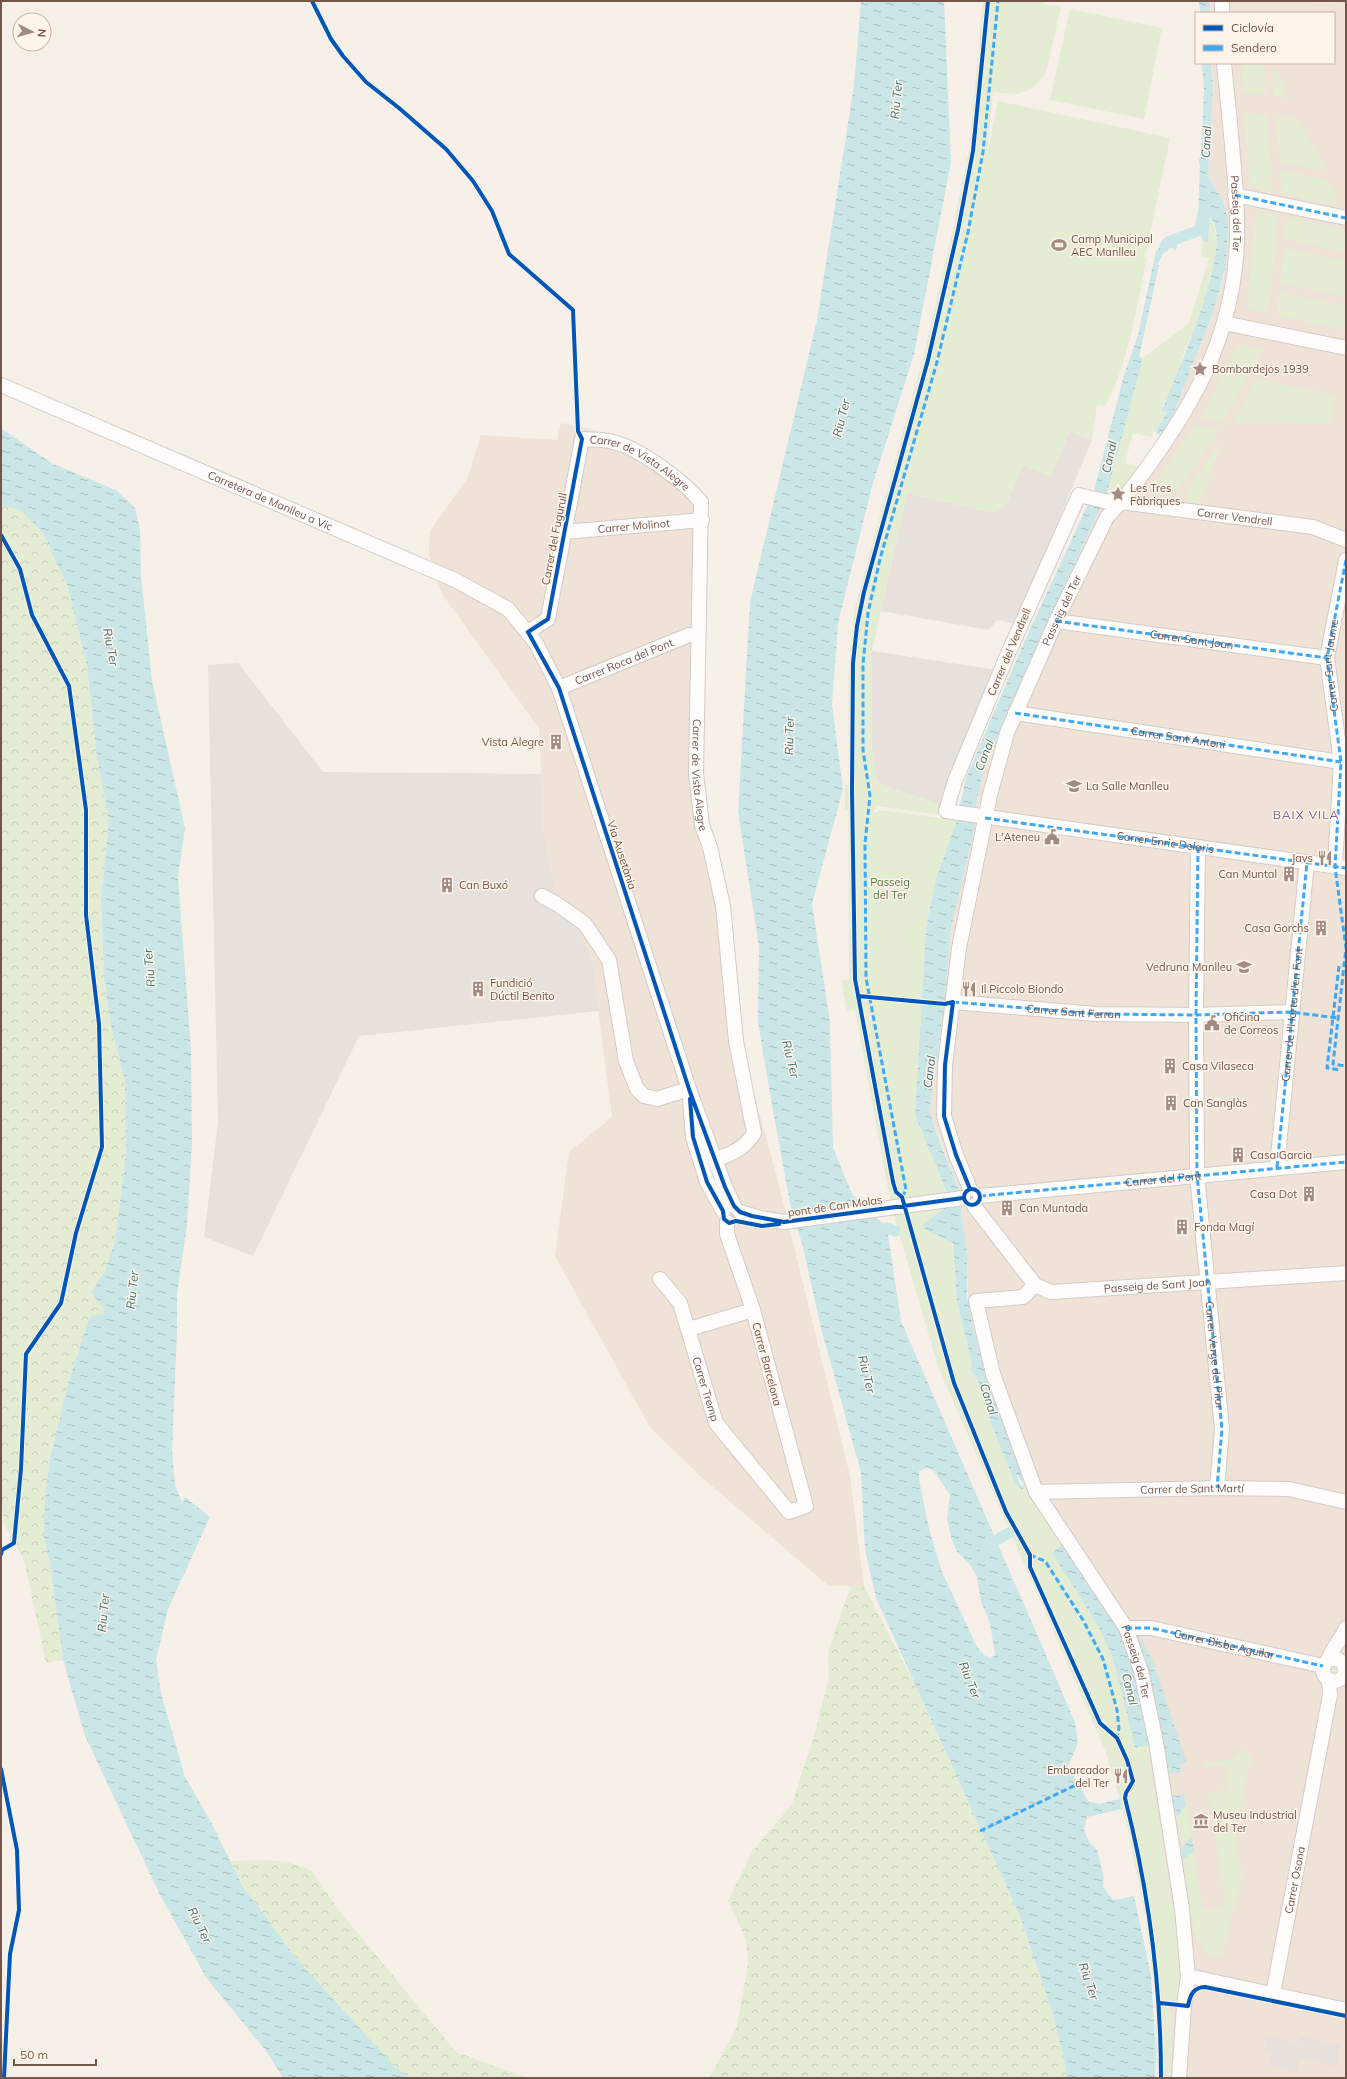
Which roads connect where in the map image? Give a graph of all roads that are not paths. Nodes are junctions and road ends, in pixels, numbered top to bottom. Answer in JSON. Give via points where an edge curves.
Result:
{"nodes":[{"id":1,"x":1222,"y":1,"type":"edge"},
{"id":2,"x":1222,"y":12,"type":"edge"},
{"id":3,"x":1224,"y":64,"type":"edge"},
{"id":4,"x":1235,"y":194,"type":"junction"},
{"id":5,"x":1346,"y":218,"type":"edge"},
{"id":6,"x":1224,"y":323,"type":"junction"},
{"id":7,"x":1346,"y":348,"type":"edge"},
{"id":8,"x":1,"y":385,"type":"edge"},
{"id":9,"x":582,"y":439,"type":"joint"},
{"id":10,"x":1121,"y":502,"type":"junction"},
{"id":11,"x":702,"y":520,"type":"junction"},
{"id":12,"x":564,"y":532,"type":"junction"},
{"id":13,"x":1346,"y":540,"type":"edge"},
{"id":14,"x":1346,"y":560,"type":"edge"},
{"id":15,"x":1056,"y":621,"type":"junction"},
{"id":16,"x":528,"y":632,"type":"junction"},
{"id":17,"x":689,"y":635,"type":"dead end"},
{"id":18,"x":1327,"y":658,"type":"junction"},
{"id":19,"x":559,"y":688,"type":"junction"},
{"id":20,"x":1015,"y":714,"type":"junction"},
{"id":21,"x":1341,"y":762,"type":"junction"},
{"id":22,"x":980,"y":817,"type":"junction"},
{"id":23,"x":1198,"y":847,"type":"junction"},
{"id":24,"x":1307,"y":862,"type":"junction"},
{"id":25,"x":1340,"y":867,"type":"edge"},
{"id":26,"x":542,"y":896,"type":"dead end"},
{"id":27,"x":953,"y":1002,"type":"junction"},
{"id":28,"x":1290,"y":1012,"type":"junction"},
{"id":29,"x":1196,"y":1015,"type":"junction"},
{"id":30,"x":690,"y":1090,"type":"junction"},
{"id":31,"x":716,"y":1159,"type":"junction"},
{"id":32,"x":1346,"y":1162,"type":"edge"},
{"id":33,"x":1277,"y":1167,"type":"junction"},
{"id":34,"x":1197,"y":1176,"type":"junction"},
{"id":35,"x":970,"y":1197,"type":"junction"},
{"id":36,"x":732,"y":1214,"type":"junction"},
{"id":37,"x":1346,"y":1273,"type":"edge"},
{"id":38,"x":660,"y":1279,"type":"dead end"},
{"id":39,"x":1209,"y":1282,"type":"junction"},
{"id":40,"x":1035,"y":1285,"type":"junction"},
{"id":41,"x":753,"y":1310,"type":"junction"},
{"id":42,"x":689,"y":1329,"type":"junction"},
{"id":43,"x":1217,"y":1488,"type":"junction"},
{"id":44,"x":1036,"y":1492,"type":"junction"},
{"id":45,"x":1346,"y":1502,"type":"edge"},
{"id":46,"x":806,"y":1506,"type":"joint"},
{"id":47,"x":1126,"y":1628,"type":"junction"},
{"id":48,"x":1344,"y":1632,"type":"edge"},
{"id":49,"x":1325,"y":1663,"type":"junction"},
{"id":50,"x":1340,"y":1674,"type":"edge"},
{"id":51,"x":1188,"y":1976,"type":"junction"},
{"id":52,"x":1273,"y":1994,"type":"junction"},
{"id":53,"x":1346,"y":2010,"type":"edge"},
{"id":54,"x":1179,"y":2078,"type":"edge"}],
"edges":[{"from":1,"to":2,"type":"street"},
{"from":3,"to":4,"type":"street","name":"Passeig del Ter"},
{"from":4,"to":5,"type":"street"},
{"from":4,"to":6,"type":"street","name":"Passeig del Ter","via":[[1236,255]]},
{"from":6,"to":7,"type":"street"},
{"from":6,"to":10,"type":"street","name":"Passeig del Ter","via":[[1213,358],[1198,391],[1175,429]]},
{"from":8,"to":16,"type":"street","name":"Carretera de Manlleu a Vic","via":[[455,580],[508,609]]},
{"from":9,"to":11,"type":"street","name":"Carrer de Vista Alegre","via":[[612,442],[636,450],[696,495],[701,502]]},
{"from":9,"to":12,"type":"street","name":"Carrer del Fugurull"},
{"from":10,"to":13,"type":"street","name":"Carrer Vendrell","via":[[1313,527]]},
{"from":10,"to":15,"type":"street","name":"Passeig del Ter","via":[[1107,517]]},
{"from":10,"to":22,"type":"street","name":"Carrer del Vendrell","via":[[1078,495],[955,780],[946,812]]},
{"from":11,"to":12,"type":"street","name":"Carrer Molinot"},
{"from":11,"to":31,"type":"street","name":"Carrer de Vista Alegre","via":[[696,773],[702,825],[710,847],[723,906],[736,1041],[754,1134],[748,1144]]},
{"from":12,"to":16,"type":"street","name":"Carrer del Fugurull","via":[[548,619]]},
{"from":14,"to":18,"type":"street","name":"Carrer Sant Jaume"},
{"from":15,"to":18,"type":"street","name":"Carrer Sant Joan"},
{"from":15,"to":20,"type":"street","name":"Passeig del Ter"},
{"from":16,"to":19,"type":"street","name":"Via Ausetània"},
{"from":17,"to":19,"type":"street","name":"Carrer Roca del Pont"},
{"from":18,"to":21,"type":"street","name":"Carrer Sant Jaume"},
{"from":19,"to":30,"type":"street","name":"Via Ausetània"},
{"from":20,"to":21,"type":"street","name":"Carrer Sant Antoni"},
{"from":20,"to":22,"type":"street","name":"Passeig del Ter"},
{"from":21,"to":25,"type":"street","name":"Carrer Sant Jaume"},
{"from":22,"to":23,"type":"street","name":"Carrer Enric Delaris"},
{"from":22,"to":27,"type":"street","name":"Passeig del Ter"},
{"from":23,"to":24,"type":"street","name":"Carrer Enric Delaris"},
{"from":23,"to":29,"type":"street","name":"Carrer Verge del Pilar"},
{"from":24,"to":25,"type":"street","name":"Carrer Enric Delaris"},
{"from":24,"to":28,"type":"street","name":"Carrer de l'Horta d'en Font"},
{"from":26,"to":30,"type":"street","via":[[585,924],[608,960],[626,1061],[637,1089],[644,1096],[656,1099]]},
{"from":27,"to":29,"type":"street","name":"Carrer Sant Ferran","via":[[1096,1014]]},
{"from":27,"to":35,"type":"street","name":"Passeig del Ter","via":[[945,1065],[944,1116]]},
{"from":28,"to":29,"type":"street","name":"Carrer Sant Ferran"},
{"from":28,"to":33,"type":"street","name":"Carrer de l'Horta d'en Font"},
{"from":29,"to":34,"type":"street","name":"Carrer Verge del Pilar"},
{"from":30,"to":31,"type":"street","name":"Via Ausetània"},
{"from":30,"to":36,"type":"street","name":"Via Ausetània","via":[[693,1137],[707,1182]]},
{"from":31,"to":36,"type":"street","name":"Via Ausetània"},
{"from":32,"to":33,"type":"street","name":"Carrer del Pont"},
{"from":33,"to":34,"type":"street","name":"Carrer del Pont"},
{"from":34,"to":35,"type":"street","name":"Carrer del Pont"},
{"from":34,"to":39,"type":"street","name":"Carrer Verge del Pilar"},
{"from":35,"to":36,"type":"street","name":"pont de Can Molas","via":[[770,1226]]},
{"from":35,"to":40,"type":"street","name":"Passeig del Ter"},
{"from":36,"to":41,"type":"street","name":"Carrer Barcelona","via":[[727,1234]]},
{"from":37,"to":39,"type":"street","name":"Passeig de Sant Joan"},
{"from":38,"to":42,"type":"street","name":"Carrer Tremp","via":[[680,1303]]},
{"from":39,"to":40,"type":"street","name":"Passeig de Sant Joan","via":[[1058,1292]]},
{"from":39,"to":43,"type":"street","name":"Carrer Verge del Pilar","via":[[1222,1429]]},
{"from":40,"to":44,"type":"street","name":"Passeig del Ter","via":[[1023,1297],[976,1302],[993,1374]]},
{"from":41,"to":42,"type":"street"},
{"from":41,"to":46,"type":"street","name":"Carrer Barcelona"},
{"from":42,"to":46,"type":"street","name":"Carrer Tremp","via":[[716,1423],[789,1512]]},
{"from":43,"to":44,"type":"street","name":"Carrer de Sant Martí"},
{"from":43,"to":45,"type":"street","name":"Carrer de Sant Martí","via":[[1289,1489]]},
{"from":44,"to":47,"type":"street","name":"Passeig del Ter"},
{"from":47,"to":49,"type":"street","name":"Carrer Bisbe Aguilar","via":[[1151,1628]]},
{"from":47,"to":51,"type":"street","name":"Passeig del Ter","via":[[1141,1671],[1156,1742],[1182,1909]]},
{"from":48,"to":49,"type":"street"},
{"from":48,"to":50,"type":"street"},
{"from":49,"to":50,"type":"street","name":"Carrer Bisbe Aguilar","via":[[1336,1659]]},
{"from":49,"to":50,"type":"street","via":[[1323,1674]]},
{"from":50,"to":52,"type":"street","name":"Carrer Osona","via":[[1330,1695]]},
{"from":51,"to":52,"type":"street"},
{"from":51,"to":54,"type":"street","name":"Passeig del Ter"},
{"from":52,"to":53,"type":"street"}]}
